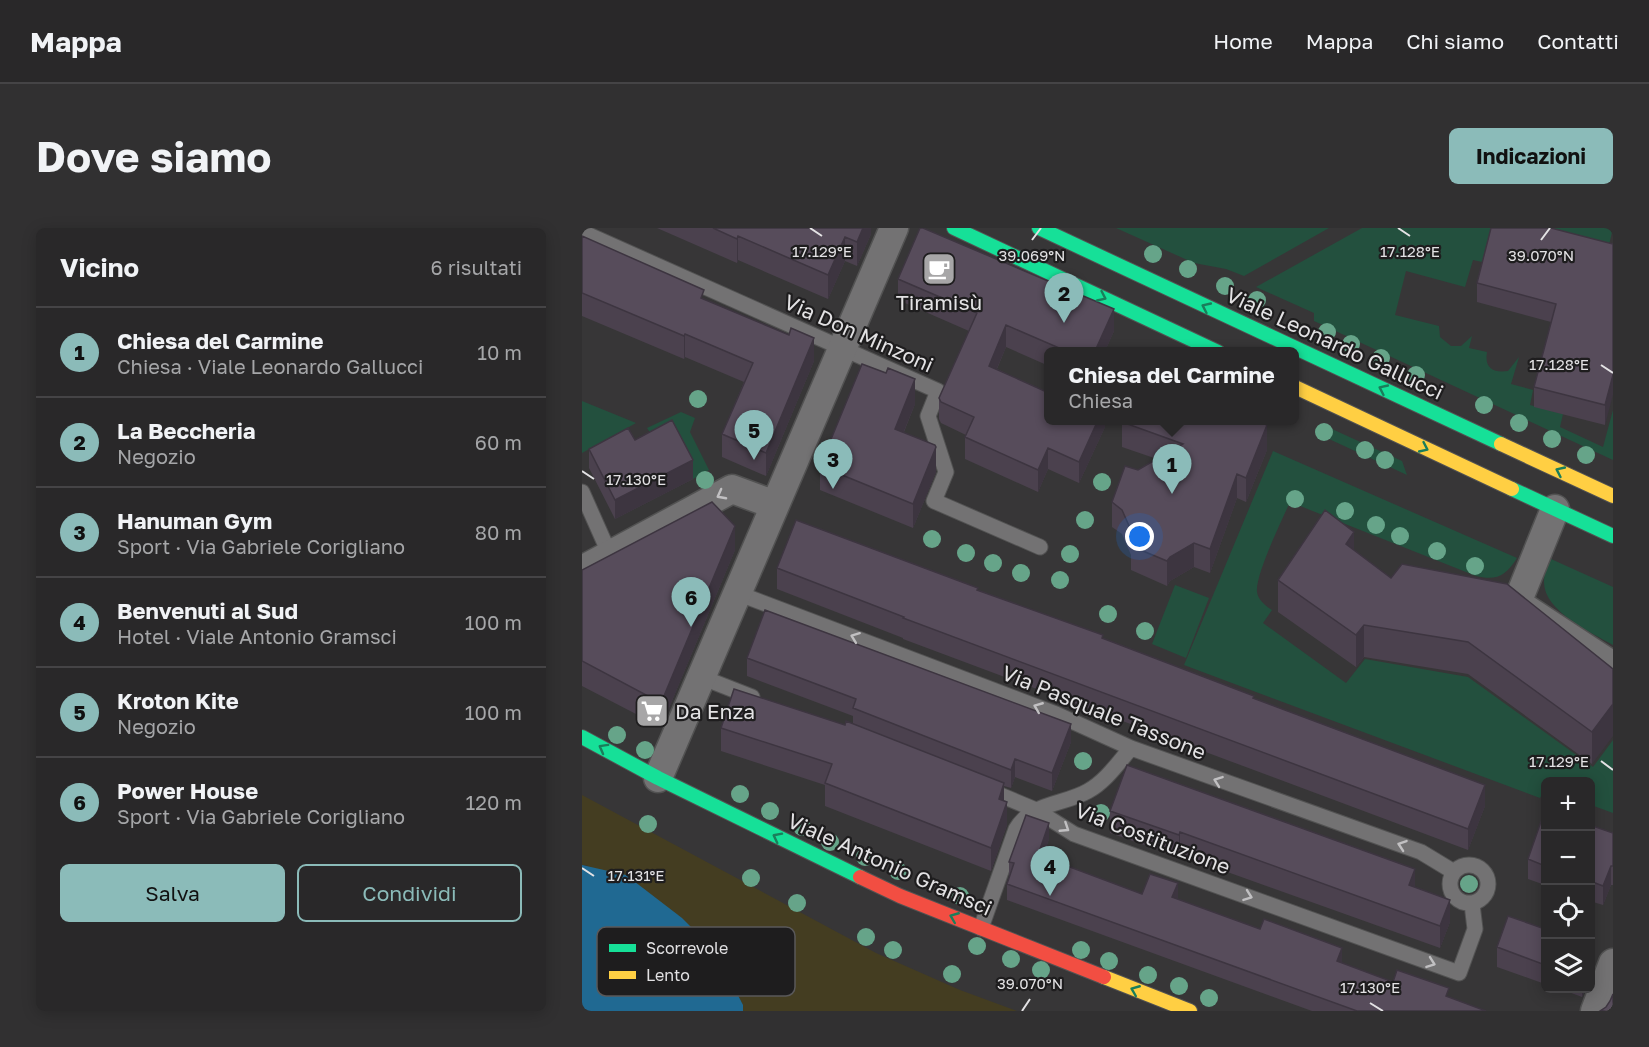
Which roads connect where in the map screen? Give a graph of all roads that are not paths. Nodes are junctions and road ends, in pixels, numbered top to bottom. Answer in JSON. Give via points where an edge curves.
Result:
{"nodes":[{"id":1,"x":894,"y":228,"type":"edge"},
{"id":2,"x":954,"y":228,"type":"edge"},
{"id":3,"x":1039,"y":228,"type":"edge"},
{"id":4,"x":582,"y":232,"type":"edge"},
{"id":5,"x":1209,"y":347,"type":"edge"},
{"id":6,"x":1294,"y":347,"type":"edge"},
{"id":7,"x":843,"y":348,"type":"junction"},
{"id":8,"x":1299,"y":349,"type":"edge"},
{"id":9,"x":1299,"y":389,"type":"edge"},
{"id":10,"x":582,"y":492,"type":"edge"},
{"id":11,"x":1613,"y":496,"type":"edge"},
{"id":12,"x":775,"y":505,"type":"junction"},
{"id":13,"x":1555,"y":509,"type":"junction"},
{"id":14,"x":1613,"y":536,"type":"edge"},
{"id":15,"x":1040,"y":547,"type":"dead end"},
{"id":16,"x":610,"y":555,"type":"junction"},
{"id":17,"x":582,"y":570,"type":"edge"},
{"id":18,"x":737,"y":593,"type":"junction"},
{"id":19,"x":1613,"y":666,"type":"edge"},
{"id":20,"x":701,"y":677,"type":"junction"},
{"id":21,"x":767,"y":702,"type":"edge"},
{"id":22,"x":582,"y":737,"type":"edge"},
{"id":23,"x":1131,"y":748,"type":"junction"},
{"id":24,"x":658,"y":778,"type":"junction"},
{"id":25,"x":970,"y":782,"type":"edge"},
{"id":26,"x":1036,"y":810,"type":"junction"},
{"id":27,"x":1454,"y":872,"type":"junction"},
{"id":28,"x":1472,"y":903,"type":"junction"},
{"id":29,"x":981,"y":928,"type":"junction"},
{"id":30,"x":1613,"y":963,"type":"edge"},
{"id":31,"x":1190,"y":1011,"type":"edge"},
{"id":32,"x":1595,"y":1011,"type":"edge"}],
"edges":[{"from":1,"to":7,"type":"street"},
{"from":2,"to":5,"type":"street","one_way":true},
{"from":6,"to":3,"type":"street","name":"Viale Leonardo Gallucci","one_way":true},
{"from":4,"to":7,"type":"lane","name":"Via Don Minzoni"},
{"from":7,"to":12,"type":"street"},
{"from":7,"to":15,"type":"lane","name":"Via Don Minzoni","via":[[938,391],[928,416],[946,472],[934,501]]},
{"from":11,"to":8,"type":"street","name":"Viale Leonardo Gallucci","one_way":true},
{"from":9,"to":13,"type":"street","one_way":true},
{"from":10,"to":16,"type":"lane"},
{"from":12,"to":16,"type":"street","one_way":true,"via":[[732,489]]},
{"from":12,"to":18,"type":"street"},
{"from":13,"to":14,"type":"street"},
{"from":13,"to":19,"type":"street","via":[[1517,603]]},
{"from":16,"to":17,"type":"street"},
{"from":18,"to":20,"type":"street"},
{"from":23,"to":18,"type":"lane","name":"Via Pasquale Tassone","one_way":true,"via":[[962,677]]},
{"from":20,"to":21,"type":"lane"},
{"from":20,"to":24,"type":"street"},
{"from":24,"to":22,"type":"street","name":"Viale Antonio Gramsci","one_way":true},
{"from":23,"to":26,"type":"lane","via":[[1100,784],[1077,797]]},
{"from":27,"to":23,"type":"lane","name":"Via Pasquale Tassone","one_way":true,"via":[[1421,852]]},
{"from":29,"to":24,"type":"street","name":"Viale Antonio Gramsci","one_way":true,"via":[[900,896]]},
{"from":25,"to":26,"type":"lane","name":"Via Costituzione"},
{"from":26,"to":28,"type":"lane","name":"Via Costituzione","one_way":true,"via":[[1074,834],[1459,973],[1475,929]]},
{"from":26,"to":29,"type":"lane","via":[[1026,815],[1016,829]]},
{"from":27,"to":28,"type":"lane","via":[[1450,878],[1453,895],[1461,902]]},
{"from":27,"to":28,"type":"lane","via":[[1467,865],[1486,874],[1487,892]]},
{"from":31,"to":29,"type":"street","name":"Viale Antonio Gramsci","one_way":true},
{"from":30,"to":32,"type":"street"}]}
